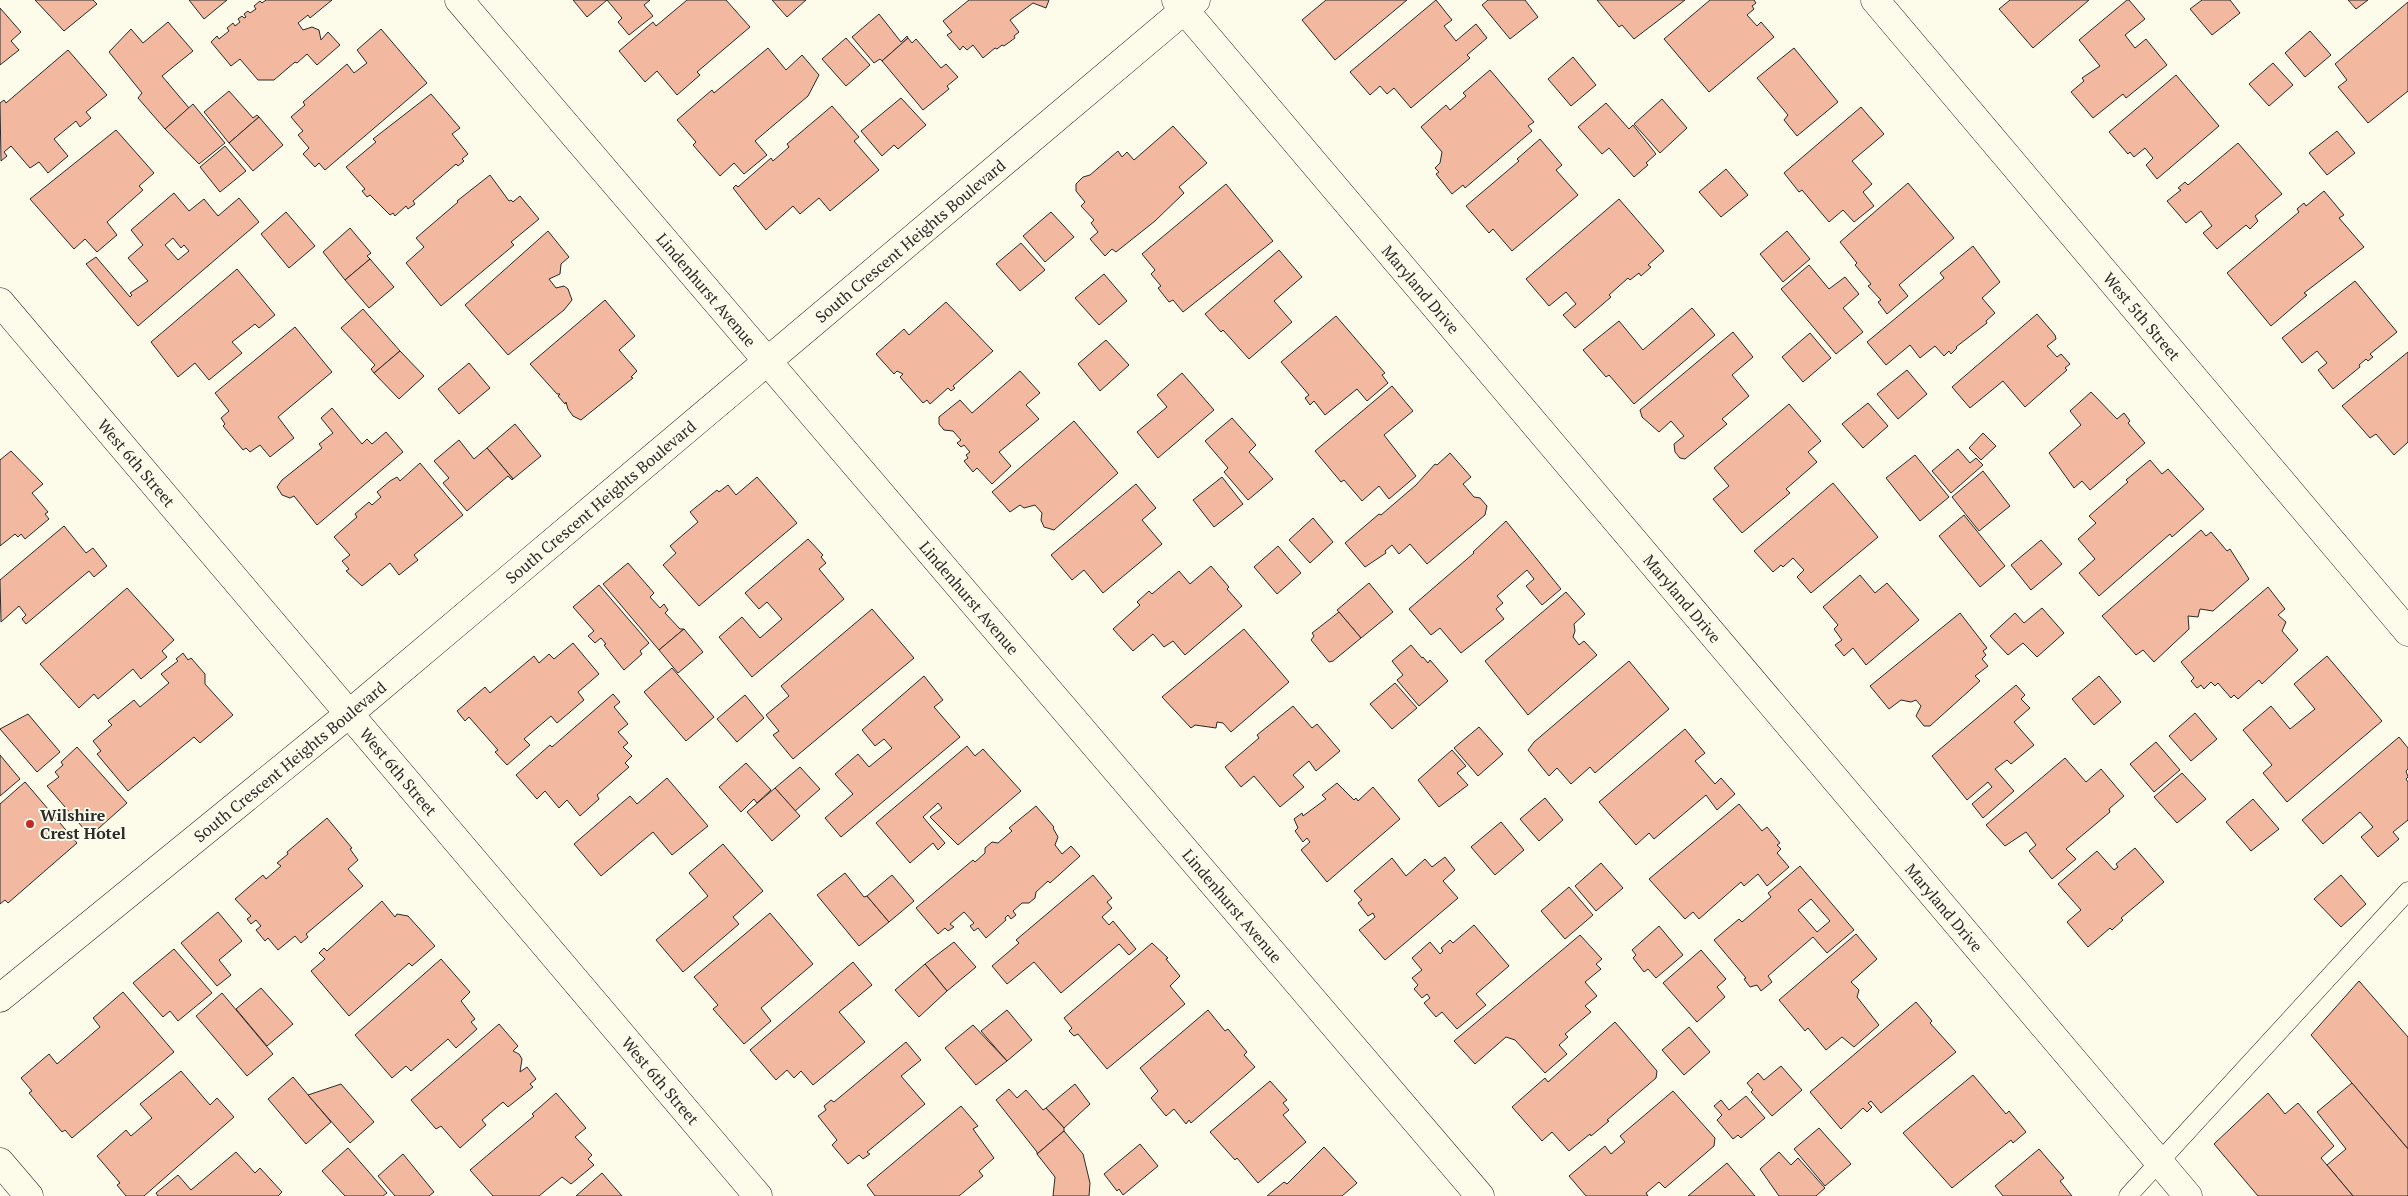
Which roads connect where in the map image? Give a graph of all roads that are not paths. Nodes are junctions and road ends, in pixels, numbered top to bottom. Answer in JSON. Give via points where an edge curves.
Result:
{"nodes":[{"id":1,"x":459,"y":0,"type":"edge"},
{"id":2,"x":1875,"y":0,"type":"edge"},
{"id":3,"x":1186,"y":3,"type":"edge"},
{"id":4,"x":0,"y":302,"type":"edge"},
{"id":5,"x":766,"y":361,"type":"junction"},
{"id":6,"x":2408,"y":632,"type":"edge"},
{"id":7,"x":350,"y":713,"type":"junction"},
{"id":8,"x":2408,"y":892,"type":"edge"},
{"id":9,"x":0,"y":998,"type":"edge"},
{"id":10,"x":0,"y":1162,"type":"edge"},
{"id":11,"x":2158,"y":1162,"type":"junction"},
{"id":12,"x":29,"y":1196,"type":"edge"},
{"id":13,"x":758,"y":1196,"type":"edge"},
{"id":14,"x":1480,"y":1196,"type":"edge"},
{"id":15,"x":2128,"y":1196,"type":"edge"},
{"id":16,"x":2188,"y":1196,"type":"edge"}],
"edges":[{"from":1,"to":5,"type":"street","name":"Lindenhurst Avenue"},
{"from":2,"to":6,"type":"street","name":"West 5th Street"},
{"from":3,"to":5,"type":"street","name":"South Crescent Heights Boulevard"},
{"from":3,"to":11,"type":"street","name":"Maryland Drive"},
{"from":4,"to":7,"type":"street","name":"West 6th Street"},
{"from":5,"to":7,"type":"street","name":"South Crescent Heights Boulevard"},
{"from":5,"to":14,"type":"street","name":"Lindenhurst Avenue"},
{"from":7,"to":9,"type":"street","name":"South Crescent Heights Boulevard"},
{"from":7,"to":13,"type":"street","name":"West 6th Street"},
{"from":8,"to":11,"type":"lane"},
{"from":10,"to":12,"type":"street"},
{"from":11,"to":15,"type":"lane"},
{"from":11,"to":16,"type":"street","name":"Maryland Drive"}]}
